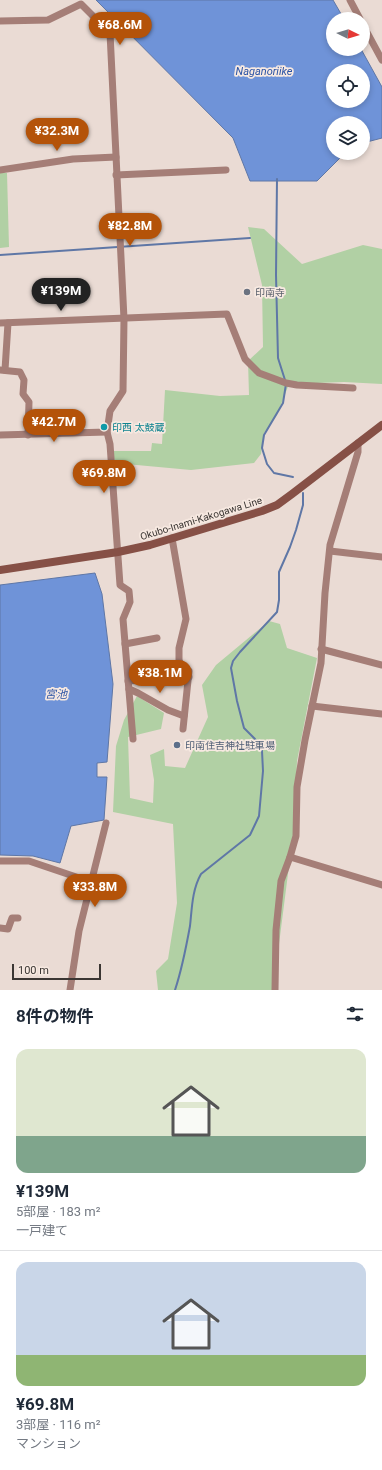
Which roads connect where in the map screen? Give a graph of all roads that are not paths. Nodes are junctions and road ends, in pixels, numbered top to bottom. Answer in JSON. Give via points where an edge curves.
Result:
{"nodes":[{"id":1,"x":350,"y":0,"type":"edge"},
{"id":2,"x":356,"y":12,"type":"edge"},
{"id":3,"x":0,"y":21,"type":"edge"},
{"id":4,"x":370,"y":38,"type":"edge"},
{"id":5,"x":382,"y":60,"type":"edge"},
{"id":6,"x":116,"y":157,"type":"junction"},
{"id":7,"x":0,"y":170,"type":"edge"},
{"id":8,"x":226,"y":170,"type":"dead end"},
{"id":9,"x":116,"y":176,"type":"junction"},
{"id":10,"x":124,"y":319,"type":"junction"},
{"id":11,"x":0,"y":323,"type":"edge"},
{"id":12,"x":8,"y":323,"type":"junction"},
{"id":13,"x":3,"y":370,"type":"edge"},
{"id":14,"x":354,"y":388,"type":"dead end"},
{"id":15,"x":382,"y":425,"type":"edge"},
{"id":16,"x":107,"y":432,"type":"junction"},
{"id":17,"x":0,"y":435,"type":"edge"},
{"id":18,"x":28,"y":435,"type":"junction"},
{"id":19,"x":358,"y":443,"type":"junction"},
{"id":20,"x":172,"y":538,"type":"junction"},
{"id":21,"x":330,"y":551,"type":"junction"},
{"id":22,"x":118,"y":552,"type":"junction"},
{"id":23,"x":382,"y":557,"type":"edge"},
{"id":24,"x":0,"y":570,"type":"edge"},
{"id":25,"x":157,"y":638,"type":"dead end"},
{"id":26,"x":125,"y":644,"type":"junction"},
{"id":27,"x":321,"y":649,"type":"junction"},
{"id":28,"x":382,"y":665,"type":"edge"},
{"id":29,"x":189,"y":677,"type":"junction"},
{"id":30,"x":128,"y":681,"type":"junction"},
{"id":31,"x":129,"y":689,"type":"junction"},
{"id":32,"x":312,"y":706,"type":"junction"},
{"id":33,"x":382,"y":714,"type":"edge"},
{"id":34,"x":184,"y":716,"type":"junction"},
{"id":35,"x":183,"y":729,"type":"dead end"},
{"id":36,"x":133,"y":739,"type":"dead end"},
{"id":37,"x":106,"y":823,"type":"dead end"},
{"id":38,"x":290,"y":857,"type":"junction"},
{"id":39,"x":0,"y":861,"type":"edge"},
{"id":40,"x":91,"y":882,"type":"junction"},
{"id":41,"x":382,"y":885,"type":"edge"},
{"id":42,"x":18,"y":918,"type":"dead end"},
{"id":43,"x":0,"y":928,"type":"edge"},
{"id":44,"x":70,"y":990,"type":"edge"},
{"id":45,"x":275,"y":990,"type":"edge"}],
"edges":[{"from":1,"to":2,"type":"street"},
{"from":3,"to":6,"type":"street","via":[[48,20],[81,4],[110,33]]},
{"from":4,"to":5,"type":"street"},
{"from":6,"to":7,"type":"street","via":[[73,159]]},
{"from":6,"to":9,"type":"street"},
{"from":8,"to":9,"type":"street"},
{"from":9,"to":10,"type":"street"},
{"from":10,"to":12,"type":"street"},
{"from":10,"to":14,"type":"street","via":[[227,314],[244,359],[259,373],[297,385]]},
{"from":10,"to":16,"type":"street","via":[[123,391],[110,411]]},
{"from":11,"to":12,"type":"street"},
{"from":12,"to":13,"type":"street"},
{"from":13,"to":18,"type":"street","via":[[20,372],[24,380],[23,394],[28,402]]},
{"from":15,"to":19,"type":"main road","name":"Okubo-Inami-Kakogawa Line"},
{"from":16,"to":18,"type":"street"},
{"from":16,"to":22,"type":"street"},
{"from":17,"to":18,"type":"street"},
{"from":19,"to":20,"type":"main road","name":"Okubo-Inami-Kakogawa Line","via":[[277,505]]},
{"from":19,"to":21,"type":"street","via":[[358,452]]},
{"from":20,"to":22,"type":"main road","name":"Okubo-Inami-Kakogawa Line"},
{"from":20,"to":29,"type":"street","via":[[186,619],[179,648],[179,660],[183,671],[189,671]]},
{"from":21,"to":23,"type":"street"},
{"from":21,"to":27,"type":"street"},
{"from":22,"to":24,"type":"main road","name":"Okubo-Inami-Kakogawa Line"},
{"from":22,"to":26,"type":"street","via":[[120,586],[129,592],[130,602],[123,619]]},
{"from":25,"to":26,"type":"street"},
{"from":26,"to":30,"type":"street"},
{"from":27,"to":28,"type":"street"},
{"from":27,"to":32,"type":"street","via":[[321,663]]},
{"from":29,"to":30,"type":"street"},
{"from":29,"to":34,"type":"street"},
{"from":30,"to":31,"type":"street"},
{"from":31,"to":34,"type":"street"},
{"from":31,"to":36,"type":"street"},
{"from":32,"to":33,"type":"street"},
{"from":32,"to":38,"type":"street","via":[[297,787],[296,836]]},
{"from":34,"to":35,"type":"street"},
{"from":37,"to":40,"type":"street"},
{"from":38,"to":41,"type":"street"},
{"from":38,"to":45,"type":"street","via":[[281,881],[276,930]]},
{"from":39,"to":40,"type":"street","via":[[30,861]]},
{"from":40,"to":44,"type":"street","via":[[79,931]]},
{"from":42,"to":43,"type":"street","via":[[12,918],[8,929]]}]}
